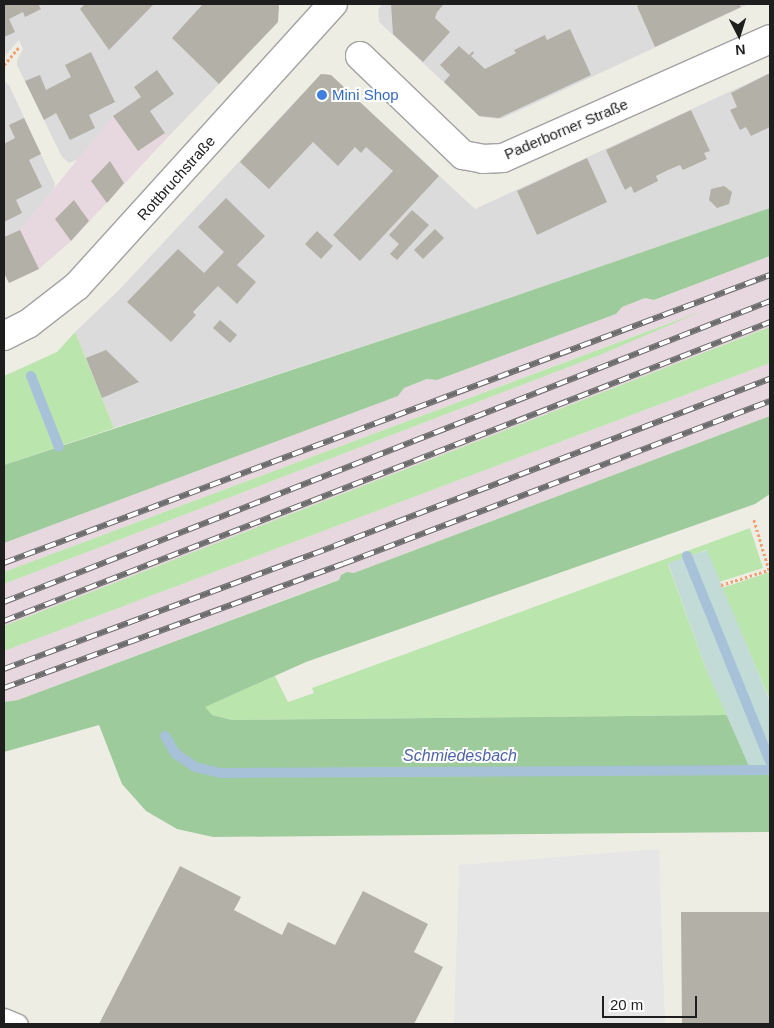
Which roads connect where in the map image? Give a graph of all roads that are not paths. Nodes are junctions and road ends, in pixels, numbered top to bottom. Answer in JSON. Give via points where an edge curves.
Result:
{"nodes":[{"id":1,"x":321,"y":8,"type":"edge"},
{"id":2,"x":770,"y":39,"type":"edge"},
{"id":3,"x":360,"y":56,"type":"dead end"},
{"id":4,"x":4,"y":336,"type":"edge"},
{"id":5,"x":4,"y":1018,"type":"edge"},
{"id":6,"x":18,"y":1024,"type":"edge"}],
"edges":[{"from":1,"to":4,"type":"street","name":"Rottbruchstraße","via":[[78,286],[28,324]]},
{"from":2,"to":3,"type":"street","name":"Paderborner Straße","via":[[503,158],[483,159],[463,155]]},
{"from":5,"to":6,"type":"lane"}]}
